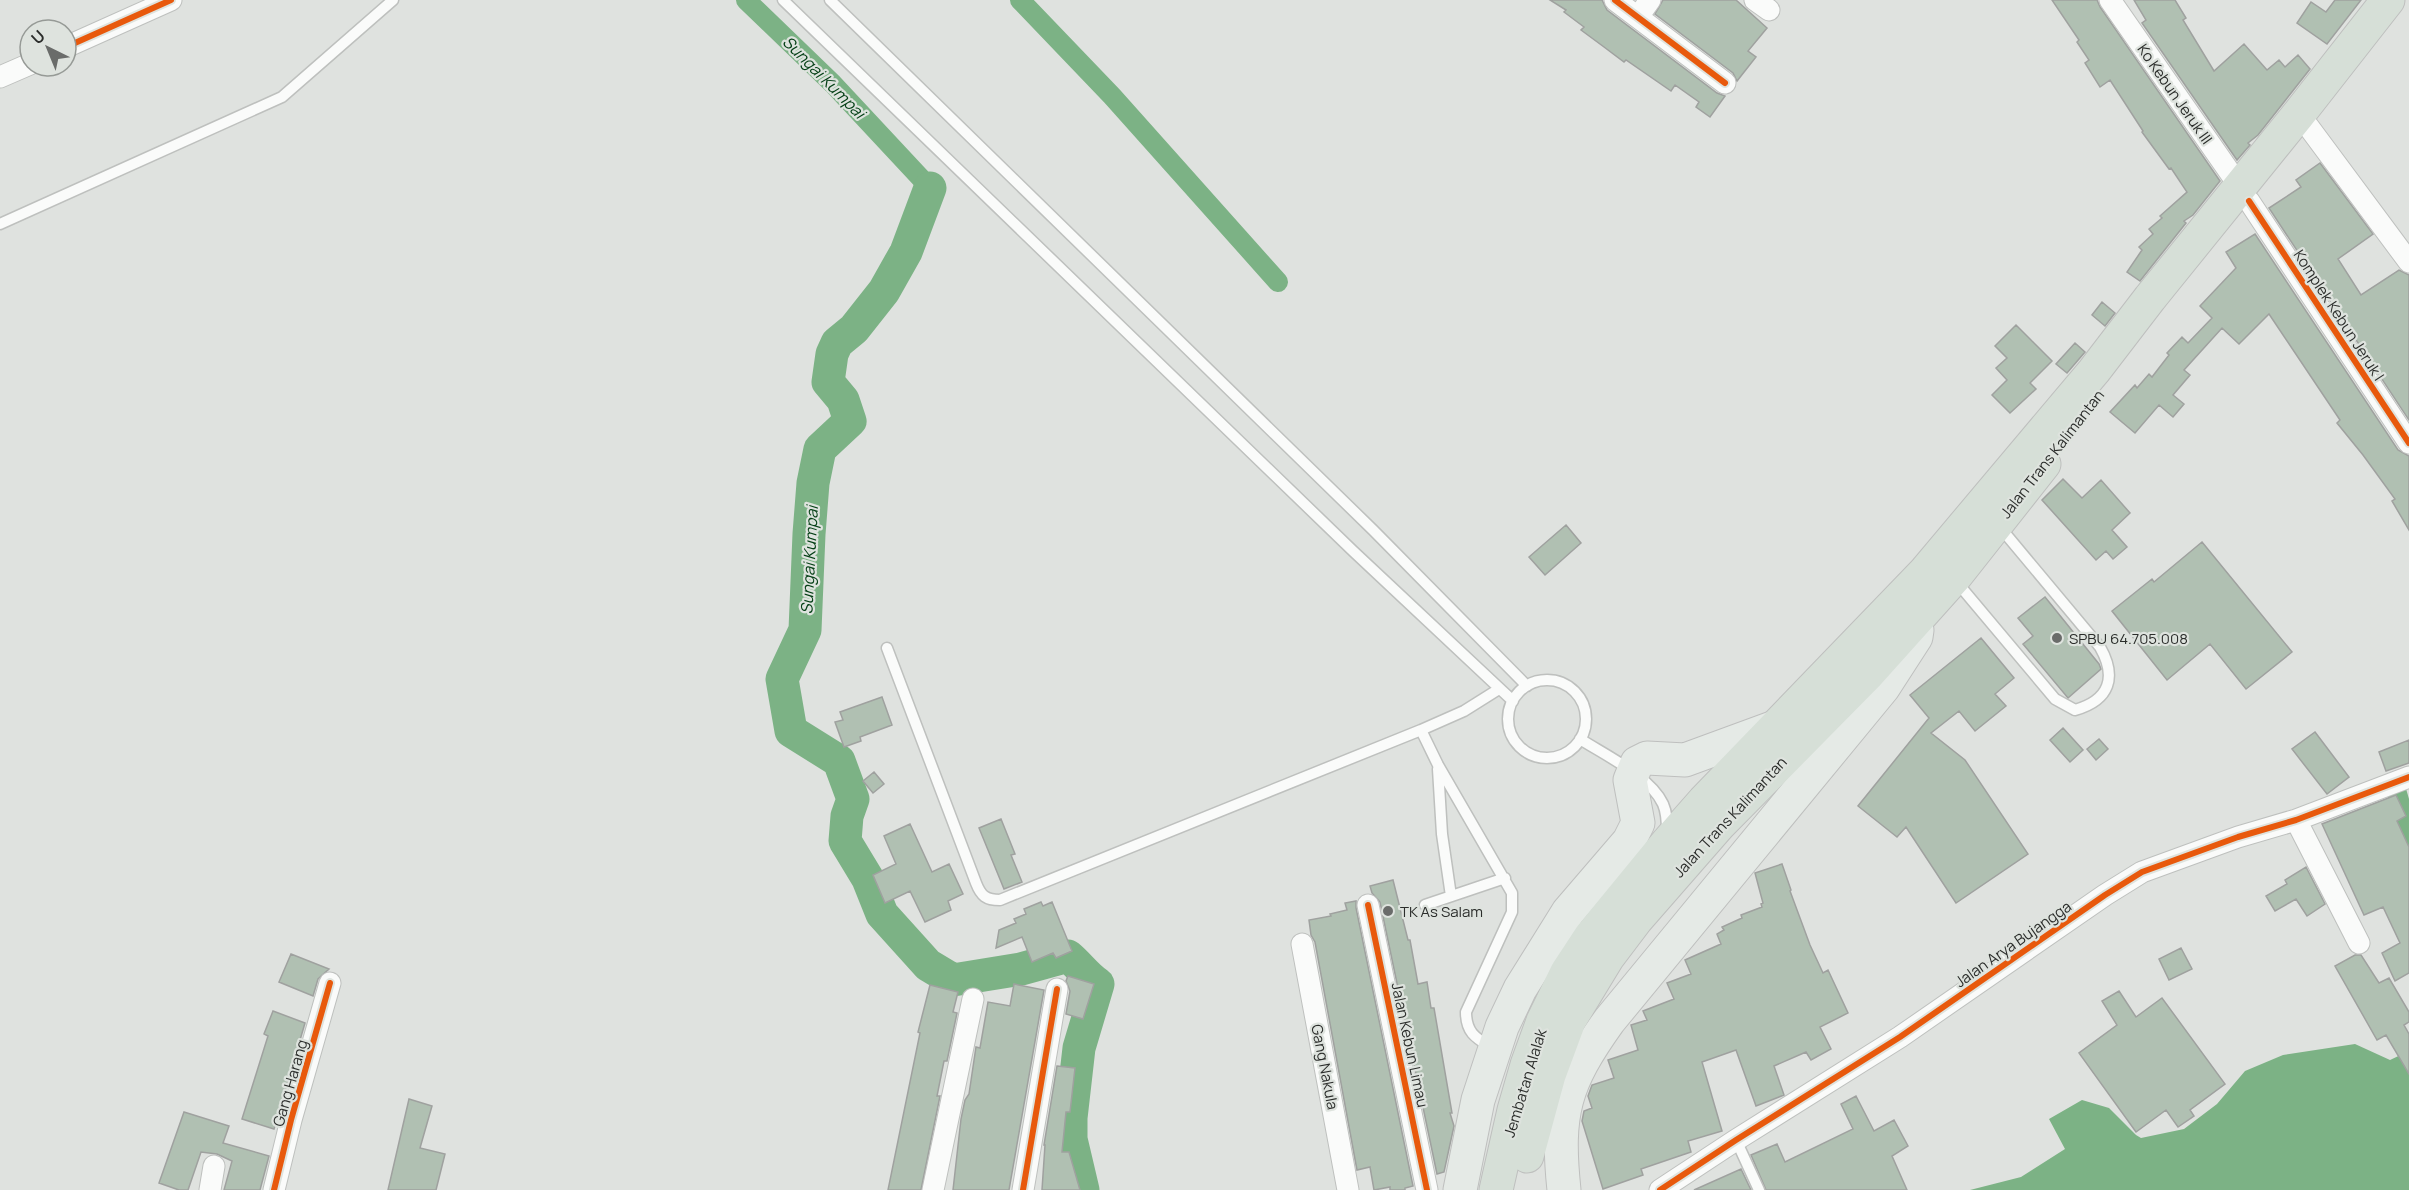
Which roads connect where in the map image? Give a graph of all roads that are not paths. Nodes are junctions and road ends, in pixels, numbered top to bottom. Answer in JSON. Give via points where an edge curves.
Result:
{"nodes":[{"id":1,"x":171,"y":0,"type":"edge"},
{"id":2,"x":393,"y":0,"type":"edge"},
{"id":3,"x":783,"y":0,"type":"edge"},
{"id":4,"x":830,"y":0,"type":"edge"},
{"id":5,"x":1615,"y":0,"type":"edge"},
{"id":6,"x":1650,"y":0,"type":"edge"},
{"id":7,"x":2110,"y":0,"type":"edge"},
{"id":8,"x":2388,"y":0,"type":"edge"},
{"id":9,"x":2408,"y":0,"type":"edge"},
{"id":10,"x":1638,"y":17,"type":"junction"},
{"id":11,"x":78,"y":42,"type":"edge"},
{"id":12,"x":18,"y":69,"type":"edge"},
{"id":13,"x":0,"y":77,"type":"edge"},
{"id":14,"x":1725,"y":83,"type":"dead end"},
{"id":15,"x":2287,"y":143,"type":"junction"},
{"id":16,"x":2245,"y":194,"type":"junction"},
{"id":17,"x":0,"y":224,"type":"edge"},
{"id":18,"x":2409,"y":262,"type":"edge"},
{"id":19,"x":2409,"y":442,"type":"edge"},
{"id":20,"x":1997,"y":524,"type":"junction"},
{"id":21,"x":1954,"y":578,"type":"junction"},
{"id":22,"x":1919,"y":617,"type":"junction"},
{"id":23,"x":887,"y":648,"type":"dead end"},
{"id":24,"x":1527,"y":686,"type":"junction"},
{"id":25,"x":1499,"y":689,"type":"junction"},
{"id":26,"x":1513,"y":701,"type":"junction"},
{"id":27,"x":1775,"y":727,"type":"junction"},
{"id":28,"x":1421,"y":730,"type":"junction"},
{"id":29,"x":1580,"y":740,"type":"junction"},
{"id":30,"x":1438,"y":765,"type":"junction"},
{"id":31,"x":1632,"y":772,"type":"junction"},
{"id":32,"x":2409,"y":777,"type":"edge"},
{"id":33,"x":2296,"y":820,"type":"junction"},
{"id":34,"x":1661,"y":864,"type":"junction"},
{"id":35,"x":1505,"y":878,"type":"junction"},
{"id":36,"x":1451,"y":896,"type":"junction"},
{"id":37,"x":1368,"y":905,"type":"dead end"},
{"id":38,"x":1425,"y":905,"type":"dead end"},
{"id":39,"x":2359,"y":943,"type":"dead end"},
{"id":40,"x":1302,"y":944,"type":"dead end"},
{"id":41,"x":330,"y":983,"type":"dead end"},
{"id":42,"x":1057,"y":989,"type":"dead end"},
{"id":43,"x":973,"y":999,"type":"dead end"},
{"id":44,"x":1495,"y":1050,"type":"junction"},
{"id":45,"x":1736,"y":1140,"type":"junction"},
{"id":46,"x":214,"y":1166,"type":"dead end"},
{"id":47,"x":210,"y":1190,"type":"edge"},
{"id":48,"x":274,"y":1190,"type":"edge"},
{"id":49,"x":933,"y":1190,"type":"edge"},
{"id":50,"x":1023,"y":1190,"type":"edge"},
{"id":51,"x":1348,"y":1190,"type":"edge"},
{"id":52,"x":1428,"y":1190,"type":"edge"},
{"id":53,"x":1460,"y":1190,"type":"edge"},
{"id":54,"x":1496,"y":1190,"type":"edge"},
{"id":55,"x":1520,"y":1190,"type":"edge"},
{"id":56,"x":1564,"y":1190,"type":"edge"},
{"id":57,"x":1660,"y":1190,"type":"edge"},
{"id":58,"x":1759,"y":1190,"type":"edge"}],
"edges":[{"from":1,"to":11,"type":"street"},
{"from":2,"to":17,"type":"lane","via":[[282,97]]},
{"from":3,"to":25,"type":"lane"},
{"from":4,"to":24,"type":"lane"},
{"from":5,"to":10,"type":"street"},
{"from":6,"to":10,"type":"street"},
{"from":7,"to":16,"type":"street","name":"Ko Kebun Jeruk III"},
{"from":8,"to":15,"type":"highway","name":"Jalan Trans Kalimantan"},
{"from":9,"to":15,"type":"highway","name":"Jalan Trans Kalimantan"},
{"from":10,"to":14,"type":"street"},
{"from":12,"to":13,"type":"street"},
{"from":15,"to":16,"type":"highway","name":"Jalan Trans Kalimantan"},
{"from":15,"to":18,"type":"street"},
{"from":16,"to":19,"type":"street","name":"Komplek Kebun Jeruk I"},
{"from":16,"to":20,"type":"highway","name":"Jalan Trans Kalimantan","via":[[2108,383]]},
{"from":16,"to":27,"type":"highway","name":"Jalan Trans Kalimantan","via":[[2150,298],[2094,371],[1924,573]]},
{"from":20,"to":21,"type":"highway","name":"Jalan Trans Kalimantan"},
{"from":20,"to":21,"type":"lane","via":[[2100,647],[2111,674],[2104,694],[2075,710],[2055,699]]},
{"from":21,"to":22,"type":"highway","name":"Jalan Trans Kalimantan"},
{"from":22,"to":34,"type":"highway","name":"Jalan Trans Kalimantan","via":[[1719,825]]},
{"from":22,"to":56,"type":"main road","via":[[1916,637],[1883,688],[1586,1053],[1565,1102],[1560,1150]]},
{"from":23,"to":28,"type":"lane","via":[[980,894],[993,900]]},
{"from":24,"to":26,"type":"lane"},
{"from":24,"to":29,"type":"lane","via":[[1548,680],[1575,691],[1584,704],[1587,719]]},
{"from":25,"to":26,"type":"lane"},
{"from":25,"to":28,"type":"lane","via":[[1464,711]]},
{"from":26,"to":29,"type":"lane","via":[[1508,719],[1511,734],[1519,747],[1532,755],[1562,755]]},
{"from":27,"to":31,"type":"main road","via":[[1685,760],[1647,758],[1637,763]]},
{"from":27,"to":34,"type":"highway","name":"Jalan Trans Kalimantan"},
{"from":28,"to":30,"type":"lane"},
{"from":29,"to":31,"type":"lane"},
{"from":30,"to":35,"type":"lane"},
{"from":30,"to":36,"type":"lane"},
{"from":31,"to":34,"type":"lane","via":[[1655,791],[1667,816]]},
{"from":31,"to":44,"type":"main road","via":[[1631,792],[1638,823],[1629,841],[1568,912],[1544,948],[1520,989]]},
{"from":32,"to":33,"type":"street","name":"Jalan Arya Bujangga"},
{"from":33,"to":39,"type":"street"},
{"from":33,"to":45,"type":"street","name":"Jalan Arya Bujangga","via":[[2142,872],[1900,1037]]},
{"from":34,"to":54,"type":"highway","name":"Jembatan Alalak","via":[[1590,937],[1567,972],[1527,1065]]},
{"from":34,"to":55,"type":"highway","name":"Jembatan Alalak","via":[[1569,1021],[1539,1107]]},
{"from":35,"to":36,"type":"lane"},
{"from":35,"to":44,"type":"lane","via":[[1512,892],[1512,912],[1466,1012],[1471,1032]]},
{"from":36,"to":38,"type":"lane"},
{"from":37,"to":52,"type":"street","name":"Jalan Kebun Limau"},
{"from":40,"to":51,"type":"street","name":"Gang Nakula"},
{"from":41,"to":48,"type":"street","name":"Gang Harang"},
{"from":42,"to":50,"type":"street"},
{"from":43,"to":49,"type":"street"},
{"from":44,"to":53,"type":"main road","via":[[1478,1100]]},
{"from":45,"to":57,"type":"street","name":"Jalan Arya Bujangga"},
{"from":45,"to":58,"type":"lane"},
{"from":46,"to":47,"type":"street"}]}
